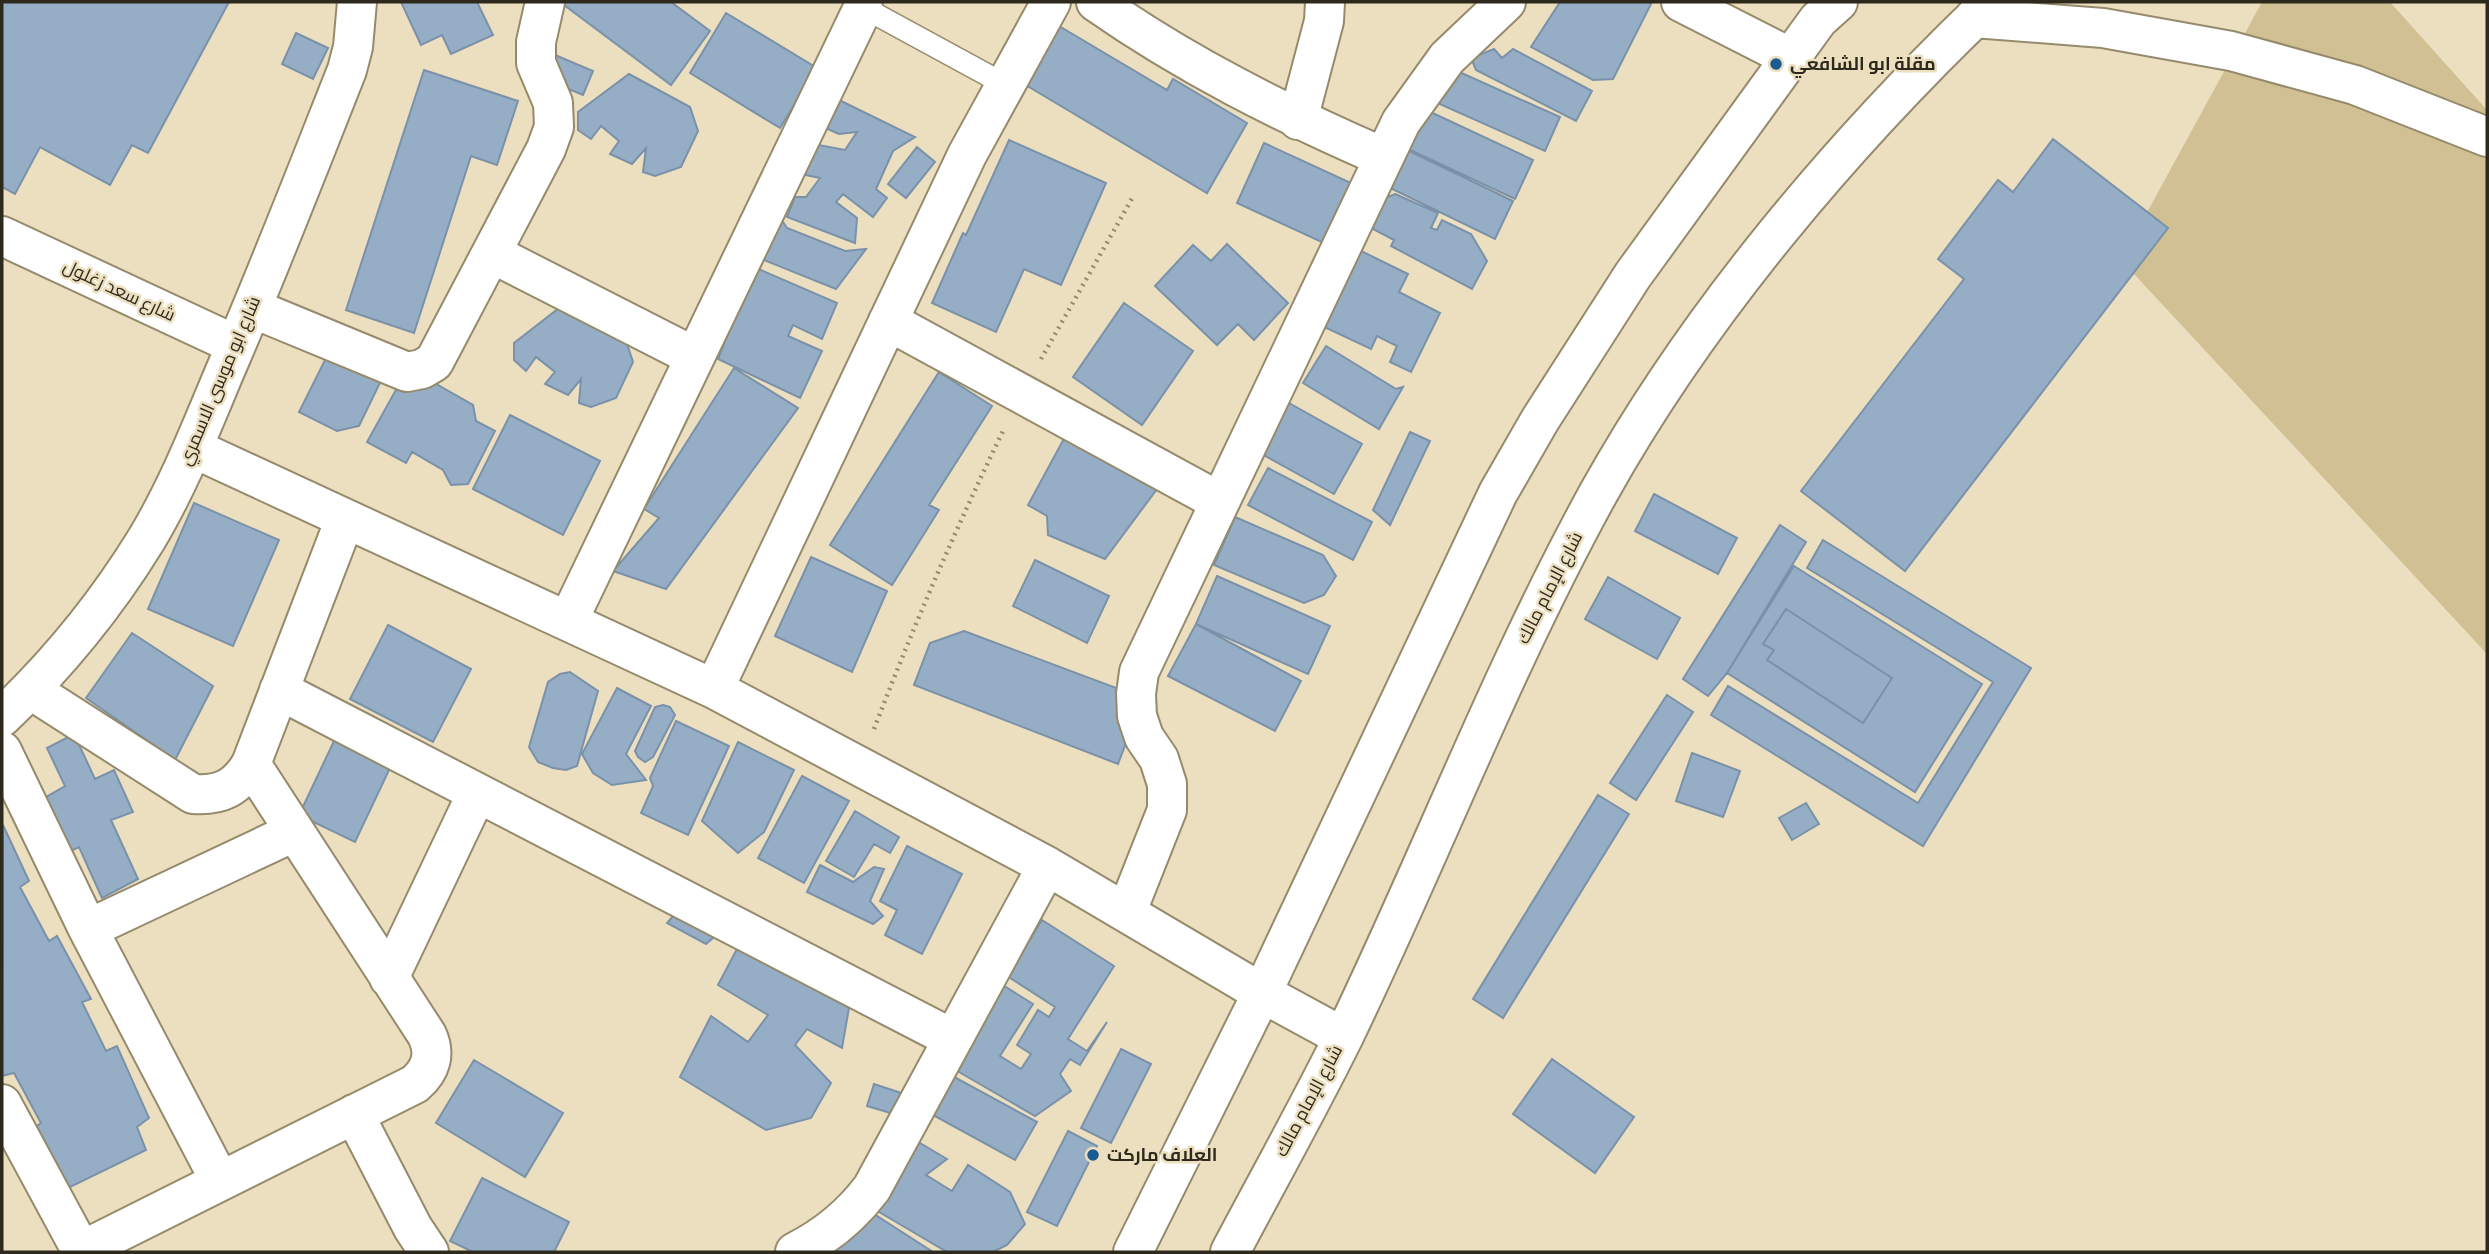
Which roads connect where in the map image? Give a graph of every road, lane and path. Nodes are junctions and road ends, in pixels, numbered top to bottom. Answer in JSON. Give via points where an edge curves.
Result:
{"nodes":[{"id":1,"x":357,"y":2,"type":"edge"},
{"id":2,"x":545,"y":2,"type":"edge"},
{"id":3,"x":1051,"y":2,"type":"edge"},
{"id":4,"x":1096,"y":2,"type":"edge"},
{"id":5,"x":1325,"y":2,"type":"edge"},
{"id":6,"x":1506,"y":2,"type":"edge"},
{"id":7,"x":1681,"y":2,"type":"edge"},
{"id":8,"x":858,"y":5,"type":"edge"},
{"id":9,"x":1827,"y":8,"type":"edge"},
{"id":10,"x":1983,"y":10,"type":"edge"},
{"id":11,"x":1791,"y":58,"type":"junction"},
{"id":12,"x":1004,"y":85,"type":"junction"},
{"id":13,"x":1298,"y":120,"type":"junction"},
{"id":14,"x":2487,"y":137,"type":"edge"},
{"id":15,"x":1383,"y":157,"type":"junction"},
{"id":16,"x":1134,"y":195,"type":"dead end"},
{"id":17,"x":2,"y":236,"type":"edge"},
{"id":18,"x":493,"y":254,"type":"junction"},
{"id":19,"x":252,"y":308,"type":"junction"},
{"id":20,"x":888,"y":321,"type":"junction"},
{"id":21,"x":236,"y":345,"type":"junction"},
{"id":22,"x":695,"y":357,"type":"junction"},
{"id":23,"x":1022,"y":394,"type":"junction"},
{"id":24,"x":193,"y":448,"type":"junction"},
{"id":25,"x":1220,"y":502,"type":"junction"},
{"id":26,"x":345,"y":519,"type":"junction"},
{"id":27,"x":568,"y":621,"type":"junction"},
{"id":28,"x":715,"y":689,"type":"junction"},
{"id":29,"x":31,"y":690,"type":"junction"},
{"id":30,"x":279,"y":690,"type":"junction"},
{"id":31,"x":2,"y":717,"type":"edge"},
{"id":32,"x":2,"y":751,"type":"edge"},
{"id":33,"x":251,"y":764,"type":"junction"},
{"id":34,"x":860,"y":766,"type":"junction"},
{"id":35,"x":477,"y":793,"type":"junction"},
{"id":36,"x":293,"y":831,"type":"junction"},
{"id":37,"x":1048,"y":866,"type":"junction"},
{"id":38,"x":1127,"y":911,"type":"junction"},
{"id":39,"x":89,"y":929,"type":"junction"},
{"id":40,"x":389,"y":978,"type":"junction"},
{"id":41,"x":1262,"y":993,"type":"junction"},
{"id":42,"x":1343,"y":1037,"type":"junction"},
{"id":43,"x":953,"y":1039,"type":"junction"},
{"id":44,"x":2,"y":1104,"type":"edge"},
{"id":45,"x":354,"y":1114,"type":"junction"},
{"id":46,"x":220,"y":1181,"type":"junction"},
{"id":47,"x":423,"y":1250,"type":"edge"},
{"id":48,"x":81,"y":1252,"type":"edge"},
{"id":49,"x":796,"y":1252,"type":"edge"},
{"id":50,"x":1133,"y":1252,"type":"edge"},
{"id":51,"x":1230,"y":1252,"type":"edge"}],
"edges":[{"from":1,"to":19,"type":"street","name":"شارع ابو موسى الاسمري","via":[[347,70]]},
{"from":2,"to":18,"type":"street","via":[[536,64],[552,103],[554,127]]},
{"from":3,"to":12,"type":"street"},
{"from":4,"to":13,"type":"street","via":[[1138,32]]},
{"from":5,"to":13,"type":"street"},
{"from":6,"to":15,"type":"street","via":[[1439,68]]},
{"from":7,"to":11,"type":"street"},
{"from":8,"to":12,"type":"lane"},
{"from":8,"to":22,"type":"street"},
{"from":9,"to":11,"type":"street"},
{"from":10,"to":14,"type":"street","via":[[2231,51],[2355,85]]},
{"from":10,"to":42,"type":"street","name":"شارع الإمام مالك","via":[[1797,208],[1661,393],[1607,479],[1536,611]]},
{"from":11,"to":41,"type":"street","via":[[1633,275],[1522,451],[1462,567]]},
{"from":12,"to":20,"type":"street"},
{"from":13,"to":15,"type":"street"},
{"from":15,"to":25,"type":"street"},
{"from":16,"to":23,"type":"path"},
{"from":17,"to":21,"type":"street","name":"شارع سعد زغلول"},
{"from":18,"to":19,"type":"street","via":[[443,349],[422,369],[407,372],[393,367]]},
{"from":18,"to":22,"type":"street"},
{"from":19,"to":21,"type":"street","name":"شارع ابو موسى الاسمري"},
{"from":20,"to":23,"type":"street"},
{"from":20,"to":28,"type":"street"},
{"from":21,"to":24,"type":"street","name":"شارع ابو موسى الاسمري"},
{"from":22,"to":27,"type":"street"},
{"from":23,"to":25,"type":"street"},
{"from":23,"to":34,"type":"path","via":[[908,640]]},
{"from":24,"to":26,"type":"street"},
{"from":24,"to":29,"type":"street","name":"شارع ابو موسى الاسمري","via":[[146,539],[88,625]]},
{"from":25,"to":38,"type":"street","via":[[1139,671],[1137,716],[1167,784],[1167,810]]},
{"from":26,"to":27,"type":"street"},
{"from":26,"to":30,"type":"street"},
{"from":27,"to":28,"type":"street"},
{"from":28,"to":34,"type":"street"},
{"from":29,"to":31,"type":"street","name":"شارع ابو موسى الاسمري"},
{"from":29,"to":33,"type":"street","via":[[192,794],[225,791]]},
{"from":30,"to":33,"type":"street"},
{"from":30,"to":35,"type":"street"},
{"from":32,"to":39,"type":"street"},
{"from":33,"to":36,"type":"street"},
{"from":34,"to":37,"type":"street"},
{"from":35,"to":40,"type":"street"},
{"from":35,"to":43,"type":"street"},
{"from":36,"to":39,"type":"street"},
{"from":36,"to":40,"type":"street"},
{"from":37,"to":38,"type":"street"},
{"from":37,"to":43,"type":"street"},
{"from":38,"to":41,"type":"street"},
{"from":39,"to":46,"type":"street"},
{"from":40,"to":45,"type":"street","via":[[432,1045],[430,1066],[415,1084]]},
{"from":41,"to":42,"type":"street"},
{"from":41,"to":50,"type":"street"},
{"from":42,"to":51,"type":"street","name":"شارع الإمام مالك"},
{"from":43,"to":49,"type":"street","via":[[872,1188],[845,1220]]},
{"from":44,"to":48,"type":"street"},
{"from":45,"to":46,"type":"street"},
{"from":45,"to":47,"type":"street"},
{"from":46,"to":48,"type":"street"}]}
